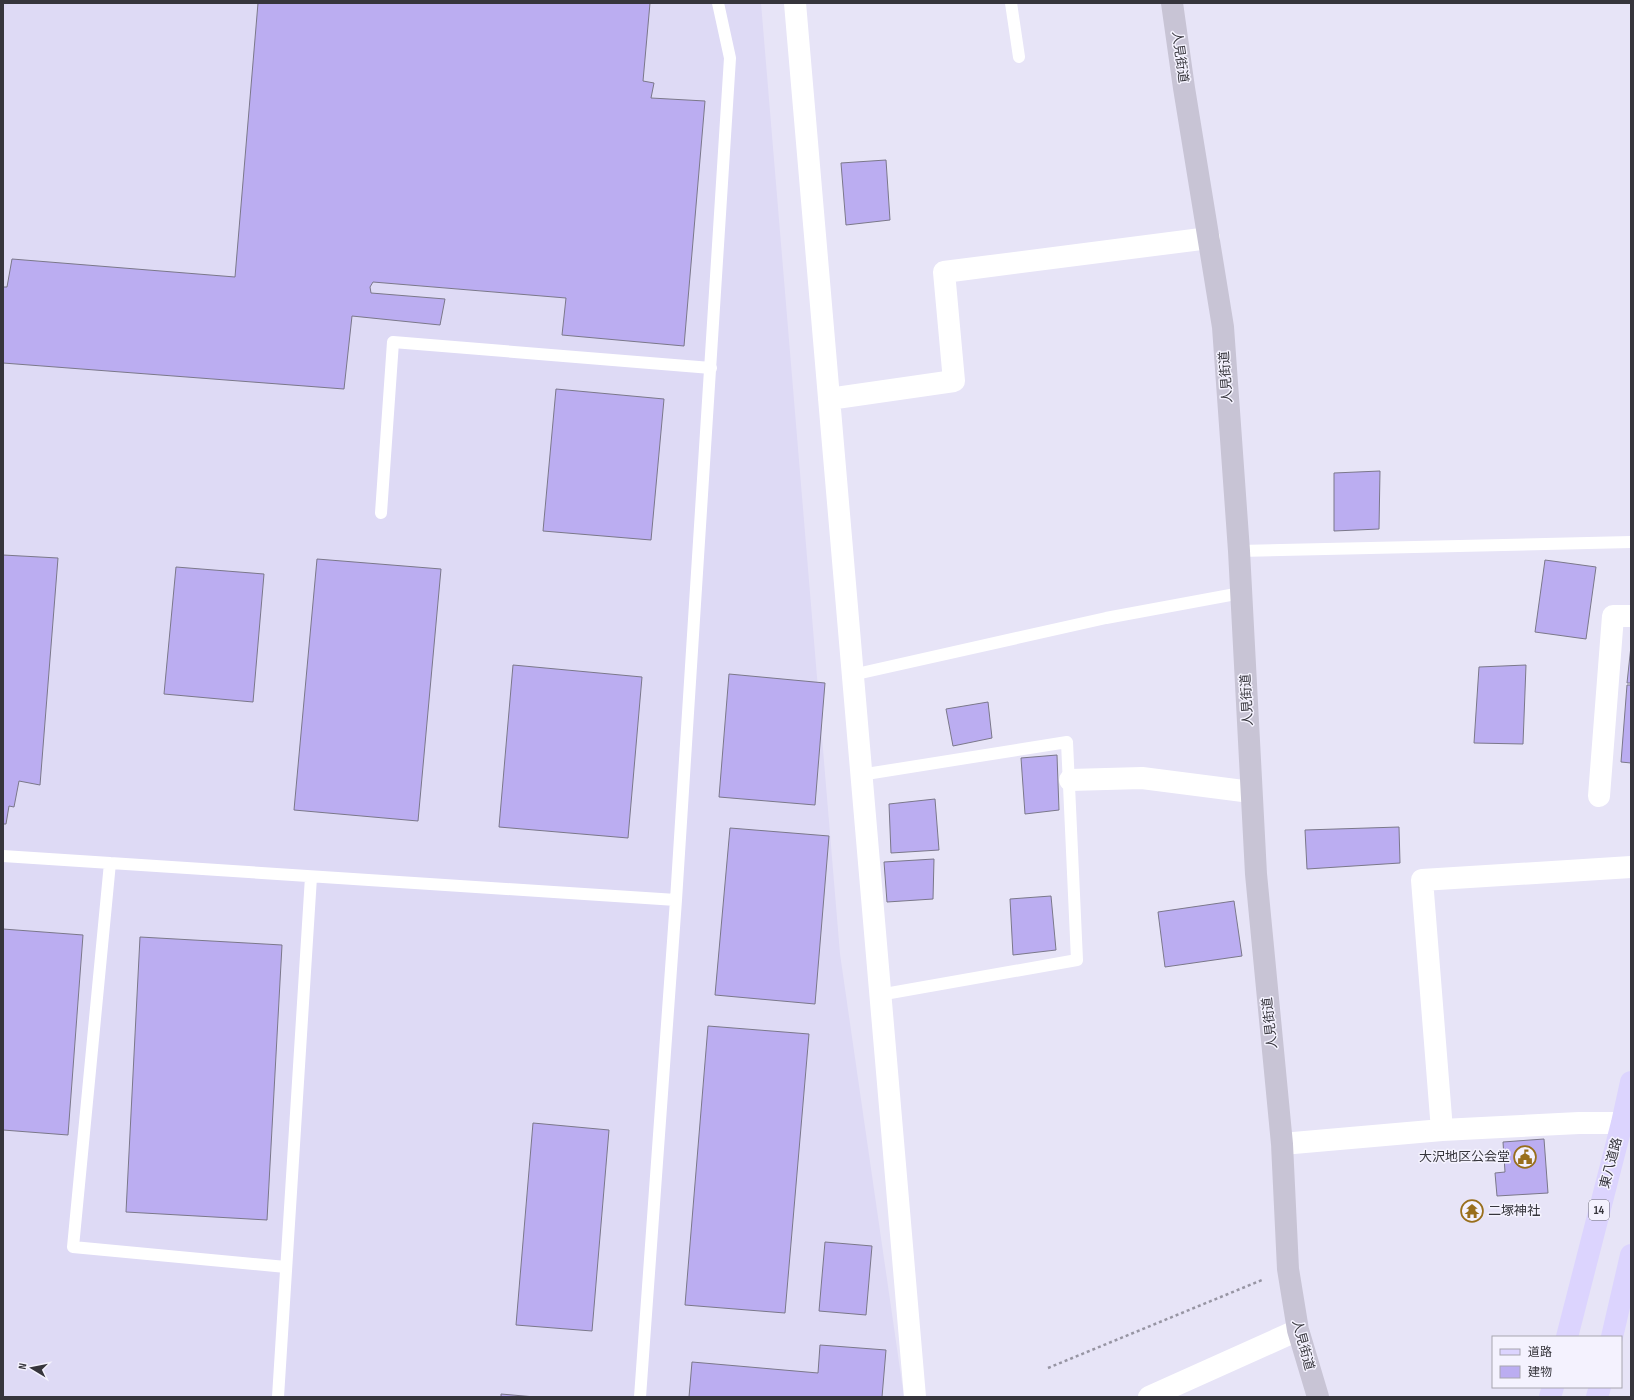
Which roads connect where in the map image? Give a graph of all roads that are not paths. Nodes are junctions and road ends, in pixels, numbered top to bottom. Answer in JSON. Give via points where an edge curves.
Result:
{"nodes":[{"id":1,"x":718,"y":3,"type":"edge"},
{"id":2,"x":795,"y":3,"type":"edge"},
{"id":3,"x":1011,"y":3,"type":"edge"},
{"id":4,"x":1172,"y":3,"type":"edge"},
{"id":5,"x":1019,"y":57,"type":"dead end"},
{"id":6,"x":1209,"y":238,"type":"junction"},
{"id":7,"x":711,"y":368,"type":"junction"},
{"id":8,"x":829,"y":399,"type":"junction"},
{"id":9,"x":381,"y":513,"type":"dead end"},
{"id":10,"x":1631,"y":542,"type":"edge"},
{"id":11,"x":1239,"y":551,"type":"junction"},
{"id":12,"x":1241,"y":593,"type":"junction"},
{"id":13,"x":1631,"y":616,"type":"edge"},
{"id":14,"x":852,"y":675,"type":"junction"},
{"id":15,"x":860,"y":775,"type":"junction"},
{"id":16,"x":1070,"y":780,"type":"junction"},
{"id":17,"x":1251,"y":792,"type":"junction"},
{"id":18,"x":1599,"y":796,"type":"dead end"},
{"id":19,"x":3,"y":856,"type":"edge"},
{"id":20,"x":110,"y":863,"type":"junction"},
{"id":21,"x":1631,"y":867,"type":"edge"},
{"id":22,"x":311,"y":877,"type":"junction"},
{"id":23,"x":676,"y":900,"type":"junction"},
{"id":24,"x":879,"y":995,"type":"junction"},
{"id":25,"x":1631,"y":1082,"type":"edge"},
{"id":26,"x":1626,"y":1123,"type":"edge"},
{"id":27,"x":1442,"y":1130,"type":"junction"},
{"id":28,"x":1282,"y":1144,"type":"junction"},
{"id":29,"x":1631,"y":1255,"type":"edge"},
{"id":30,"x":286,"y":1267,"type":"junction"},
{"id":31,"x":1298,"y":1330,"type":"junction"},
{"id":32,"x":1567,"y":1336,"type":"edge"},
{"id":33,"x":1612,"y":1336,"type":"edge"},
{"id":34,"x":278,"y":1397,"type":"edge"},
{"id":35,"x":640,"y":1397,"type":"edge"},
{"id":36,"x":915,"y":1397,"type":"edge"},
{"id":37,"x":1149,"y":1397,"type":"edge"},
{"id":38,"x":1318,"y":1397,"type":"edge"}],
"edges":[{"from":1,"to":7,"type":"lane","via":[[730,58]]},
{"from":2,"to":8,"type":"street"},
{"from":3,"to":5,"type":"lane"},
{"from":4,"to":6,"type":"main road","name":"人見街道"},
{"from":6,"to":8,"type":"street","via":[[944,272],[954,382]]},
{"from":6,"to":11,"type":"main road","name":"人見街道","via":[[1223,327]]},
{"from":7,"to":9,"type":"lane","via":[[393,342]]},
{"from":7,"to":23,"type":"lane"},
{"from":8,"to":14,"type":"street"},
{"from":10,"to":11,"type":"lane"},
{"from":11,"to":12,"type":"main road","name":"人見街道"},
{"from":12,"to":14,"type":"lane","via":[[1106,618]]},
{"from":12,"to":17,"type":"main road","name":"人見街道"},
{"from":13,"to":18,"type":"street","via":[[1613,616]]},
{"from":14,"to":15,"type":"street"},
{"from":15,"to":16,"type":"lane","via":[[1067,742]]},
{"from":15,"to":24,"type":"street"},
{"from":16,"to":17,"type":"street","via":[[1142,778]]},
{"from":16,"to":24,"type":"lane","via":[[1077,960]]},
{"from":17,"to":28,"type":"main road","name":"人見街道","via":[[1256,874]]},
{"from":19,"to":20,"type":"lane"},
{"from":20,"to":22,"type":"lane"},
{"from":20,"to":30,"type":"lane","via":[[73,1247]]},
{"from":21,"to":27,"type":"street","via":[[1422,880]]},
{"from":22,"to":23,"type":"lane"},
{"from":22,"to":30,"type":"lane"},
{"from":23,"to":35,"type":"lane"},
{"from":24,"to":36,"type":"street"},
{"from":25,"to":26,"type":"main road","name":"東八道路","number":"14"},
{"from":26,"to":27,"type":"street"},
{"from":26,"to":32,"type":"main road","name":"東八道路","number":"14"},
{"from":27,"to":28,"type":"street"},
{"from":28,"to":31,"type":"main road","name":"人見街道","via":[[1288,1269]]},
{"from":29,"to":33,"type":"main road"},
{"from":30,"to":34,"type":"lane"},
{"from":31,"to":37,"type":"street"},
{"from":31,"to":38,"type":"main road","name":"人見街道"}]}
